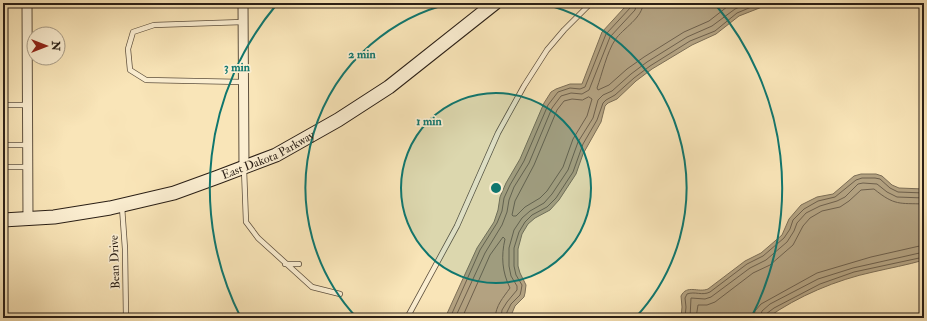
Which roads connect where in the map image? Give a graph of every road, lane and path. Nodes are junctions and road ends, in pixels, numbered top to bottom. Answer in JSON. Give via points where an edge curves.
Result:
{"nodes":[{"id":1,"x":27,"y":3,"type":"edge"},
{"id":2,"x":242,"y":3,"type":"edge"},
{"id":3,"x":495,"y":3,"type":"edge"},
{"id":4,"x":591,"y":3,"type":"edge"},
{"id":5,"x":3,"y":18,"type":"edge"},
{"id":6,"x":243,"y":22,"type":"junction"},
{"id":7,"x":243,"y":82,"type":"junction"},
{"id":8,"x":3,"y":105,"type":"edge"},
{"id":9,"x":27,"y":105,"type":"junction"},
{"id":10,"x":3,"y":145,"type":"edge"},
{"id":11,"x":28,"y":145,"type":"junction"},
{"id":12,"x":28,"y":167,"type":"junction"},
{"id":13,"x":244,"y":167,"type":"junction"},
{"id":14,"x":3,"y":168,"type":"edge"},
{"id":15,"x":122,"y":205,"type":"junction"},
{"id":16,"x":3,"y":220,"type":"edge"},
{"id":17,"x":28,"y":220,"type":"junction"},
{"id":18,"x":285,"y":264,"type":"junction"},
{"id":19,"x":299,"y":264,"type":"dead end"},
{"id":20,"x":340,"y":294,"type":"dead end"},
{"id":21,"x":126,"y":318,"type":"edge"},
{"id":22,"x":407,"y":318,"type":"edge"}],
"edges":[{"from":1,"to":9,"type":"street"},
{"from":2,"to":6,"type":"street"},
{"from":3,"to":13,"type":"main road","name":"East Dakota Parkway","via":[[389,87],[276,155]]},
{"from":4,"to":22,"type":"lane","via":[[547,50],[524,86],[498,133],[457,226]]},
{"from":5,"to":8,"type":"lane"},
{"from":6,"to":7,"type":"street"},
{"from":6,"to":7,"type":"lane","via":[[154,25],[133,32],[128,49],[130,70],[146,80]]},
{"from":7,"to":13,"type":"street"},
{"from":8,"to":9,"type":"lane"},
{"from":9,"to":11,"type":"street"},
{"from":10,"to":11,"type":"lane"},
{"from":11,"to":12,"type":"street"},
{"from":12,"to":14,"type":"lane"},
{"from":12,"to":17,"type":"street"},
{"from":13,"to":15,"type":"main road","name":"East Dakota Parkway","via":[[174,193]]},
{"from":13,"to":18,"type":"lane","via":[[246,222],[258,238]]},
{"from":15,"to":17,"type":"main road","name":"East Dakota Parkway"},
{"from":15,"to":21,"type":"lane","name":"Bean Drive"},
{"from":16,"to":17,"type":"main road","name":"East Dakota Parkway"},
{"from":18,"to":19,"type":"lane"},
{"from":18,"to":20,"type":"lane","via":[[312,287]]}]}
